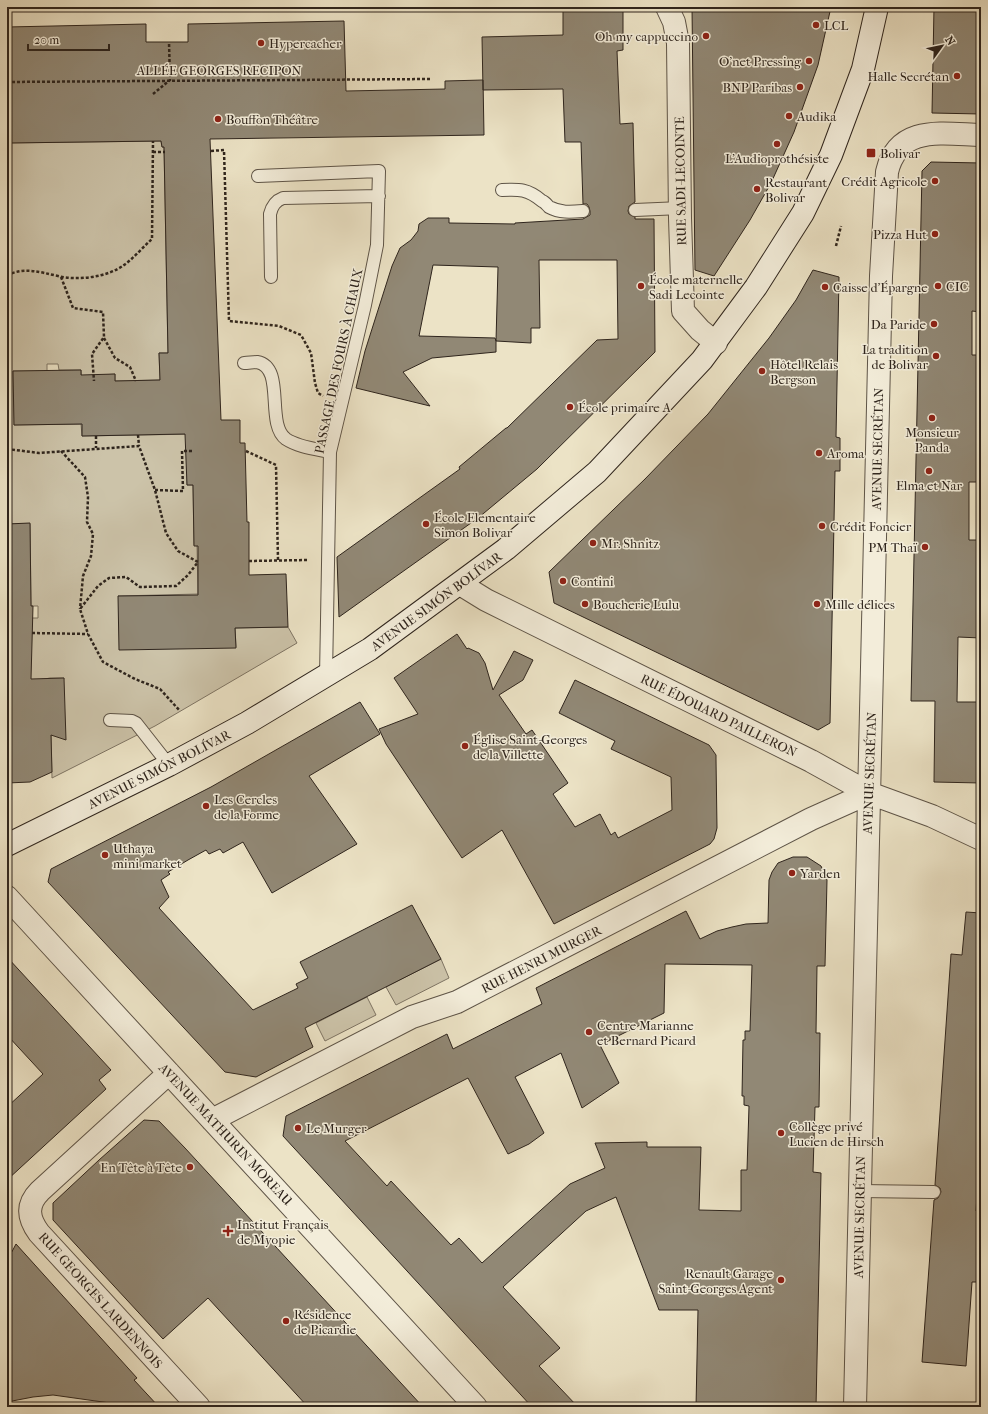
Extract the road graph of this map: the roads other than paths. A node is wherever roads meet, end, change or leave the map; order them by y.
1 (667, 7) edge
2 (877, 7) edge
3 (981, 135) edge
4 (258, 176) dead end
5 (502, 190) dead end
6 (379, 196) junction
7 (680, 208) junction
8 (635, 210) dead end
9 (583, 211) dead end
10 (271, 277) dead end
11 (716, 343) junction
12 (244, 363) dead end
13 (330, 452) junction
14 (460, 584) junction
15 (326, 676) junction
16 (110, 720) dead end
17 (169, 766) junction
18 (869, 793) junction
19 (981, 840) edge
20 (7, 845) edge
21 (7, 897) edge
22 (169, 1073) junction
23 (212, 1120) junction
24 (860, 1190) junction
25 (934, 1192) dead end
26 (199, 1407) edge
27 (476, 1407) edge
28 (855, 1407) edge

1 - 7 street, RUE SADI-LECOINTE
2 - 11 street, AVENUE SIMÓN BOLÍVAR
3 - 18 street, AVENUE SECRÉTAN
4 - 6 lane, PASSAGE DES FOURS À CHAUX
5 - 9 lane
6 - 10 lane
6 - 13 lane, PASSAGE DES FOURS À CHAUX
7 - 8 lane
7 - 11 street, RUE SADI-LECOINTE
11 - 14 street, AVENUE SIMÓN BOLÍVAR
12 - 13 lane
13 - 15 lane, PASSAGE DES FOURS À CHAUX
14 - 15 street, AVENUE SIMÓN BOLÍVAR
14 - 18 street, RUE ÉDOUARD PAILLERON
15 - 17 street, AVENUE SIMÓN BOLÍVAR
16 - 17 lane
17 - 20 street, AVENUE SIMÓN BOLÍVAR
18 - 19 street, RUE ÉDOUARD PAILLERON
18 - 23 street, RUE HENRI MURGER
18 - 24 street, AVENUE SECRÉTAN
21 - 22 street, AVENUE MATHURIN MOREAU
22 - 23 street, AVENUE MATHURIN MOREAU
22 - 26 street, RUE GEORGES LARDENNOIS
23 - 27 street, AVENUE MATHURIN MOREAU
24 - 25 lane
24 - 28 street, AVENUE SECRÉTAN

